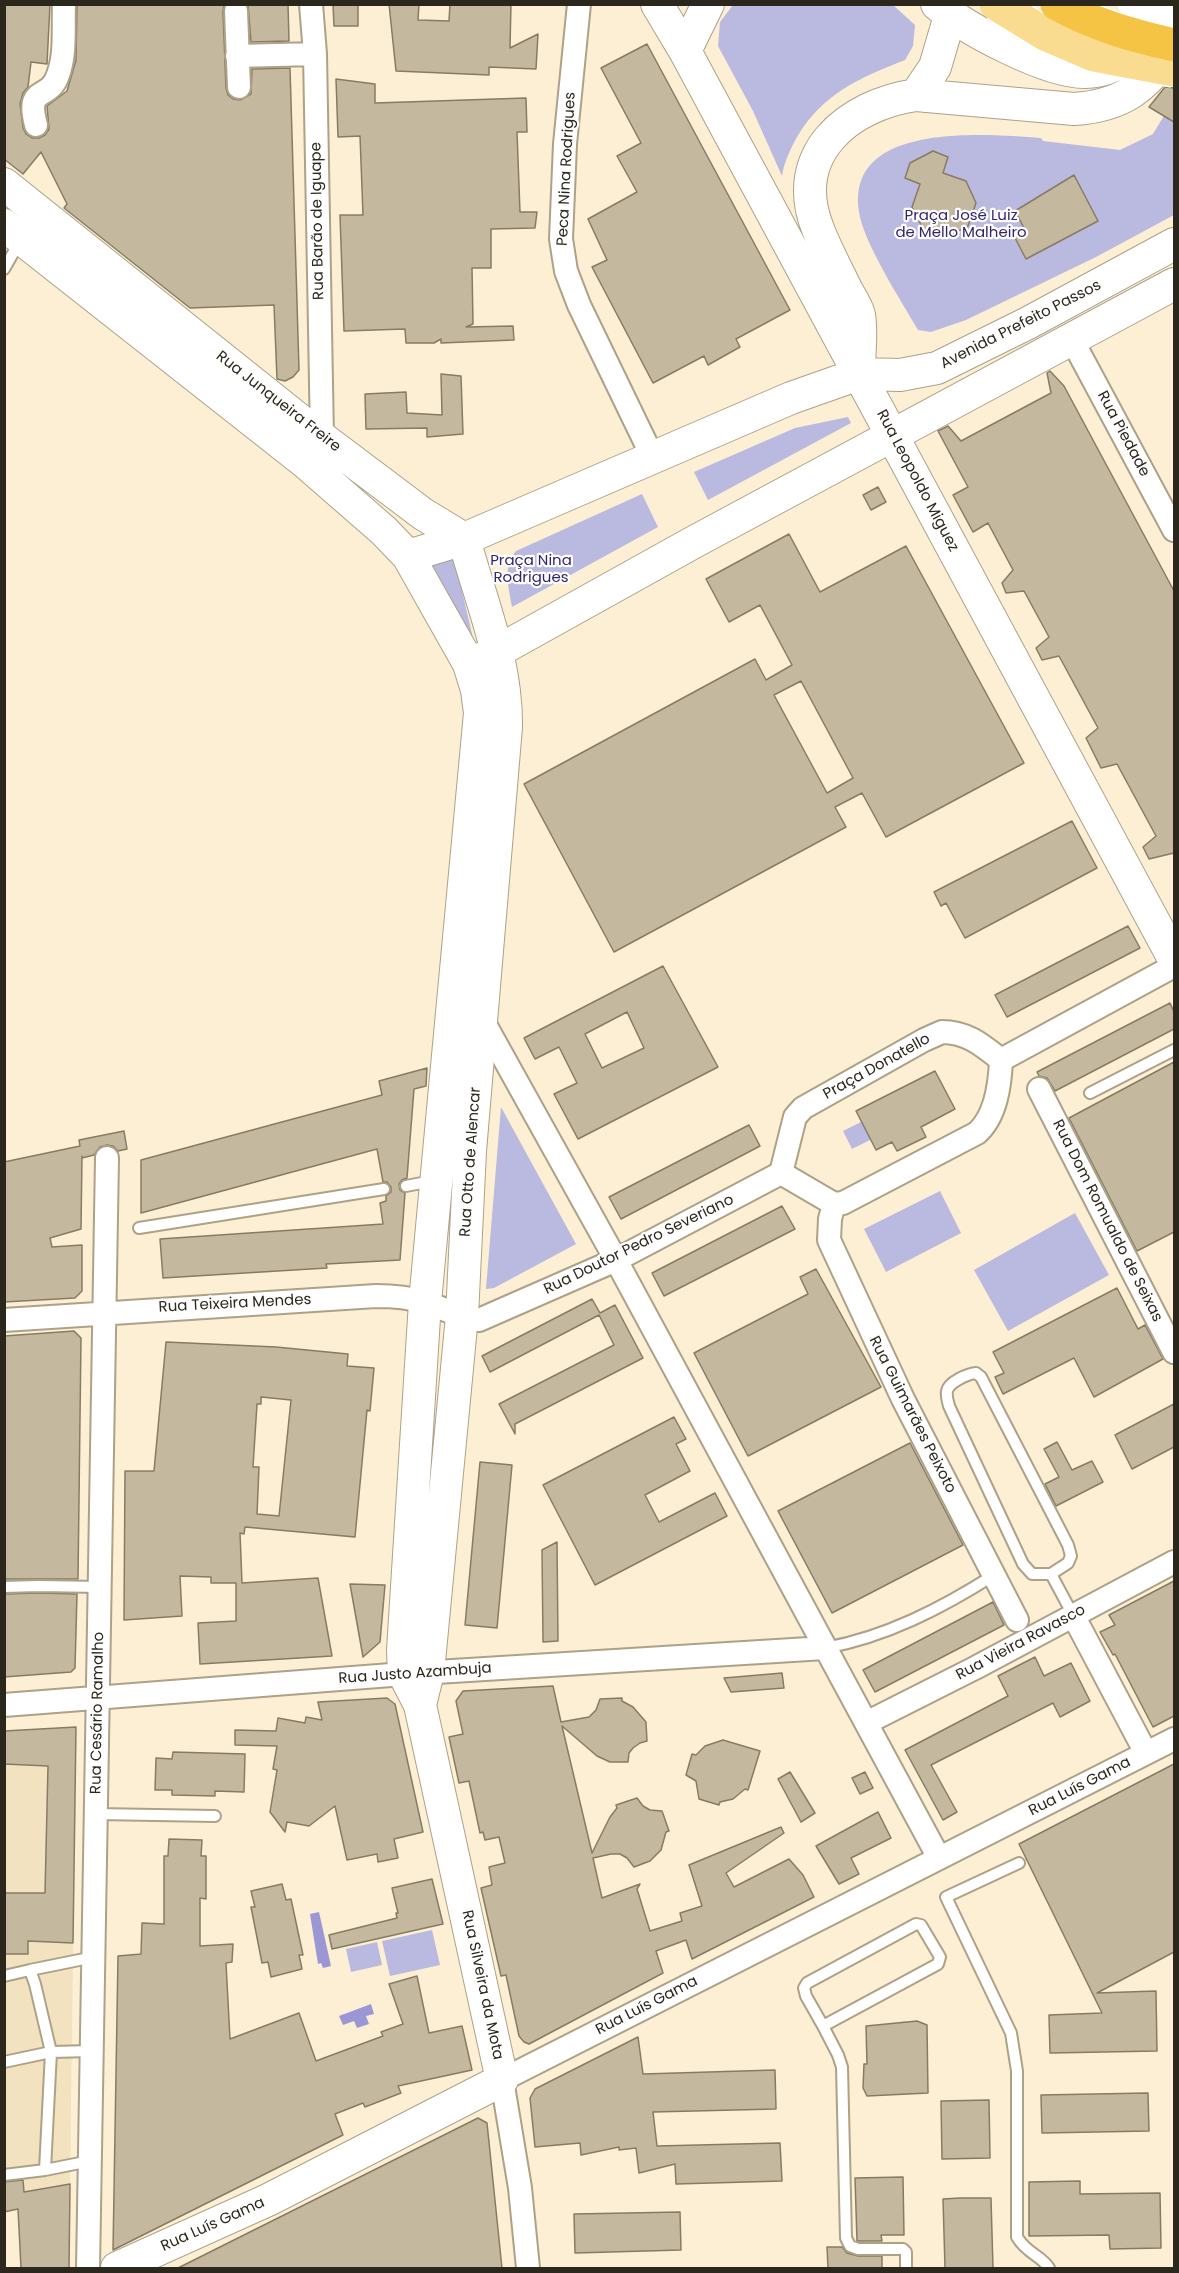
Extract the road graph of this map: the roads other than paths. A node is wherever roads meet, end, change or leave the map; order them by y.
1 (64, 4) edge
2 (312, 4) edge
3 (579, 4) edge
4 (657, 4) edge
5 (708, 4) edge
6 (996, 4) edge
7 (1057, 4) edge
8 (1134, 4) edge
9 (943, 10) edge
10 (236, 11) dead end
11 (1174, 13) edge
12 (1174, 46) edge
13 (685, 51) junction
14 (315, 54) junction
15 (237, 56) junction
16 (1174, 70) edge
17 (238, 87) dead end
18 (916, 94) junction
19 (36, 125) dead end
20 (4, 184) edge
21 (811, 209) junction
22 (779, 224) junction
23 (13, 232) edge
24 (1174, 244) edge
25 (4, 268) edge
26 (1174, 284) edge
27 (1071, 338) junction
28 (859, 374) junction
29 (893, 435) junction
30 (322, 438) junction
31 (653, 458) junction
32 (1174, 530) edge
33 (464, 539) junction
34 (408, 556) junction
35 (498, 651) junction
36 (469, 664) junction
37 (1174, 959) edge
38 (1174, 966) edge
39 (482, 1018) junction
40 (1174, 1050) edge
41 (1001, 1060) junction
42 (1039, 1089) dead end
43 (1090, 1093) dead end
44 (107, 1158) dead end
45 (781, 1173) junction
46 (443, 1184) junction
47 (384, 1189) dead end
48 (834, 1204) junction
49 (139, 1228) dead end
50 (616, 1260) junction
51 (424, 1302) junction
52 (105, 1312) junction
53 (462, 1316) junction
54 (4, 1320) edge
55 (1174, 1352) edge
56 (1174, 1562) edge
57 (1051, 1574) junction
58 (994, 1575) junction
59 (4, 1587) edge
60 (100, 1587) junction
61 (1074, 1616) junction
62 (1017, 1620) dead end
63 (825, 1648) junction
64 (416, 1673) junction
65 (98, 1699) junction
66 (4, 1705) edge
67 (866, 1723) junction
68 (1174, 1739) edge
69 (1146, 1753) junction
70 (96, 1814) junction
71 (215, 1816) dead end
72 (939, 1858) junction
73 (1019, 1863) dead end
74 (94, 1957) junction
75 (30, 1970) junction
76 (4, 1976) edge
77 (823, 2026) junction
78 (92, 2051) junction
79 (51, 2052) junction
80 (4, 2062) edge
81 (502, 2080) junction
82 (90, 2161) junction
83 (45, 2170) junction
84 (4, 2175) edge
85 (88, 2268) edge
86 (117, 2268) edge
87 (528, 2268) edge
88 (906, 2268) edge
89 (1050, 2268) edge

1 - 19 street
2 - 14 street, Rua Barão de Iguape
3 - 31 street, Peca Nina Rodrigues
4 - 13 main road, Rua Leopoldo Miguez
5 - 13 main road
6 - 16 main road, bridge
7 - 12 highway, bridge
8 - 11 main road, bridge
9 - 11 main road
9 - 18 main road
10 - 15 street
12 - 18 main road
13 - 22 main road, Rua Leopoldo Miguez
14 - 15 street
14 - 30 street, Rua Barão de Iguape
15 - 17 street
18 - 21 main road
20 - 30 main road, Rua Junqueira Freire
21 - 22 main road
21 - 28 main road
22 - 28 main road, Rua Leopoldo Miguez
23 - 25 lane
23 - 34 main road, Rua Junqueira Freire
24 - 28 main road, Avenida Prefeito Passos
26 - 27 main road
27 - 29 main road
27 - 32 street, Rua Piedade
28 - 29 main road, Rua Leopoldo Miguez
28 - 31 main road
29 - 35 main road
29 - 37 main road, Rua Leopoldo Miguez
30 - 33 main road, Rua Junqueira Freire
31 - 33 main road
33 - 34 main road
33 - 35 main road
34 - 36 main road, Rua Junqueira Freire
35 - 36 main road
35 - 39 main road, Rua Otto de Alencar
36 - 46 main road, Rua Otto de Alencar
38 - 41 street
39 - 46 main road, Rua Otto de Alencar
39 - 50 street
40 - 43 lane
41 - 45 street, Praça Donatello
41 - 48 street
42 - 55 street, Rua Dom Romualdo de Seixas
44 - 52 street, Rua Cesário Ramalho
45 - 48 street
45 - 50 street, Rua Doutor Pedro Severiano
46 - 51 main road, Rua Otto de Alencar
46 - 53 main road, Rua Otto de Alencar
47 - 49 lane
48 - 58 street, Rua Guimarães Peixoto
50 - 53 street, Rua Doutor Pedro Severiano
50 - 63 street
51 - 52 street, Rua Teixeira Mendes
51 - 53 street, Rua Teixeira Mendes
51 - 64 main road, Rua Otto de Alencar
52 - 54 street, Rua Teixeira Mendes
52 - 60 street, Rua Cesário Ramalho
53 - 64 main road, Rua Otto de Alencar
56 - 61 street, Rua Vieira Ravasco
57 - 57 lane
57 - 61 lane
58 - 62 street, Rua Guimarães Peixoto
58 - 63 lane
59 - 60 lane
60 - 65 street, Rua Cesário Ramalho
61 - 67 street, Rua Vieira Ravasco
61 - 69 street
63 - 64 street, Rua Justo Azambuja
63 - 67 street
64 - 65 street, Rua Justo Azambuja
64 - 81 main road, Rua Silveira da Mota
65 - 66 street, Rua Justo Azambuja
65 - 70 street, Rua Cesário Ramalho
67 - 72 street
68 - 69 street, Rua Luís Gama
69 - 72 street, Rua Luís Gama
70 - 71 lane
70 - 74 street, Rua Cesário Ramalho
72 - 81 street, Rua Luís Gama
73 - 89 lane
74 - 75 lane
74 - 78 street, Rua Cesário Ramalho
75 - 76 lane
75 - 79 lane
77 - 77 lane
77 - 88 lane
78 - 79 lane
78 - 82 street, Rua Cesário Ramalho
79 - 80 lane
79 - 83 lane
81 - 86 main road, Rua Luís Gama
81 - 87 street, Rua Silveira da Mota
82 - 83 lane
82 - 85 street, Rua Cesário Ramalho
83 - 84 lane

